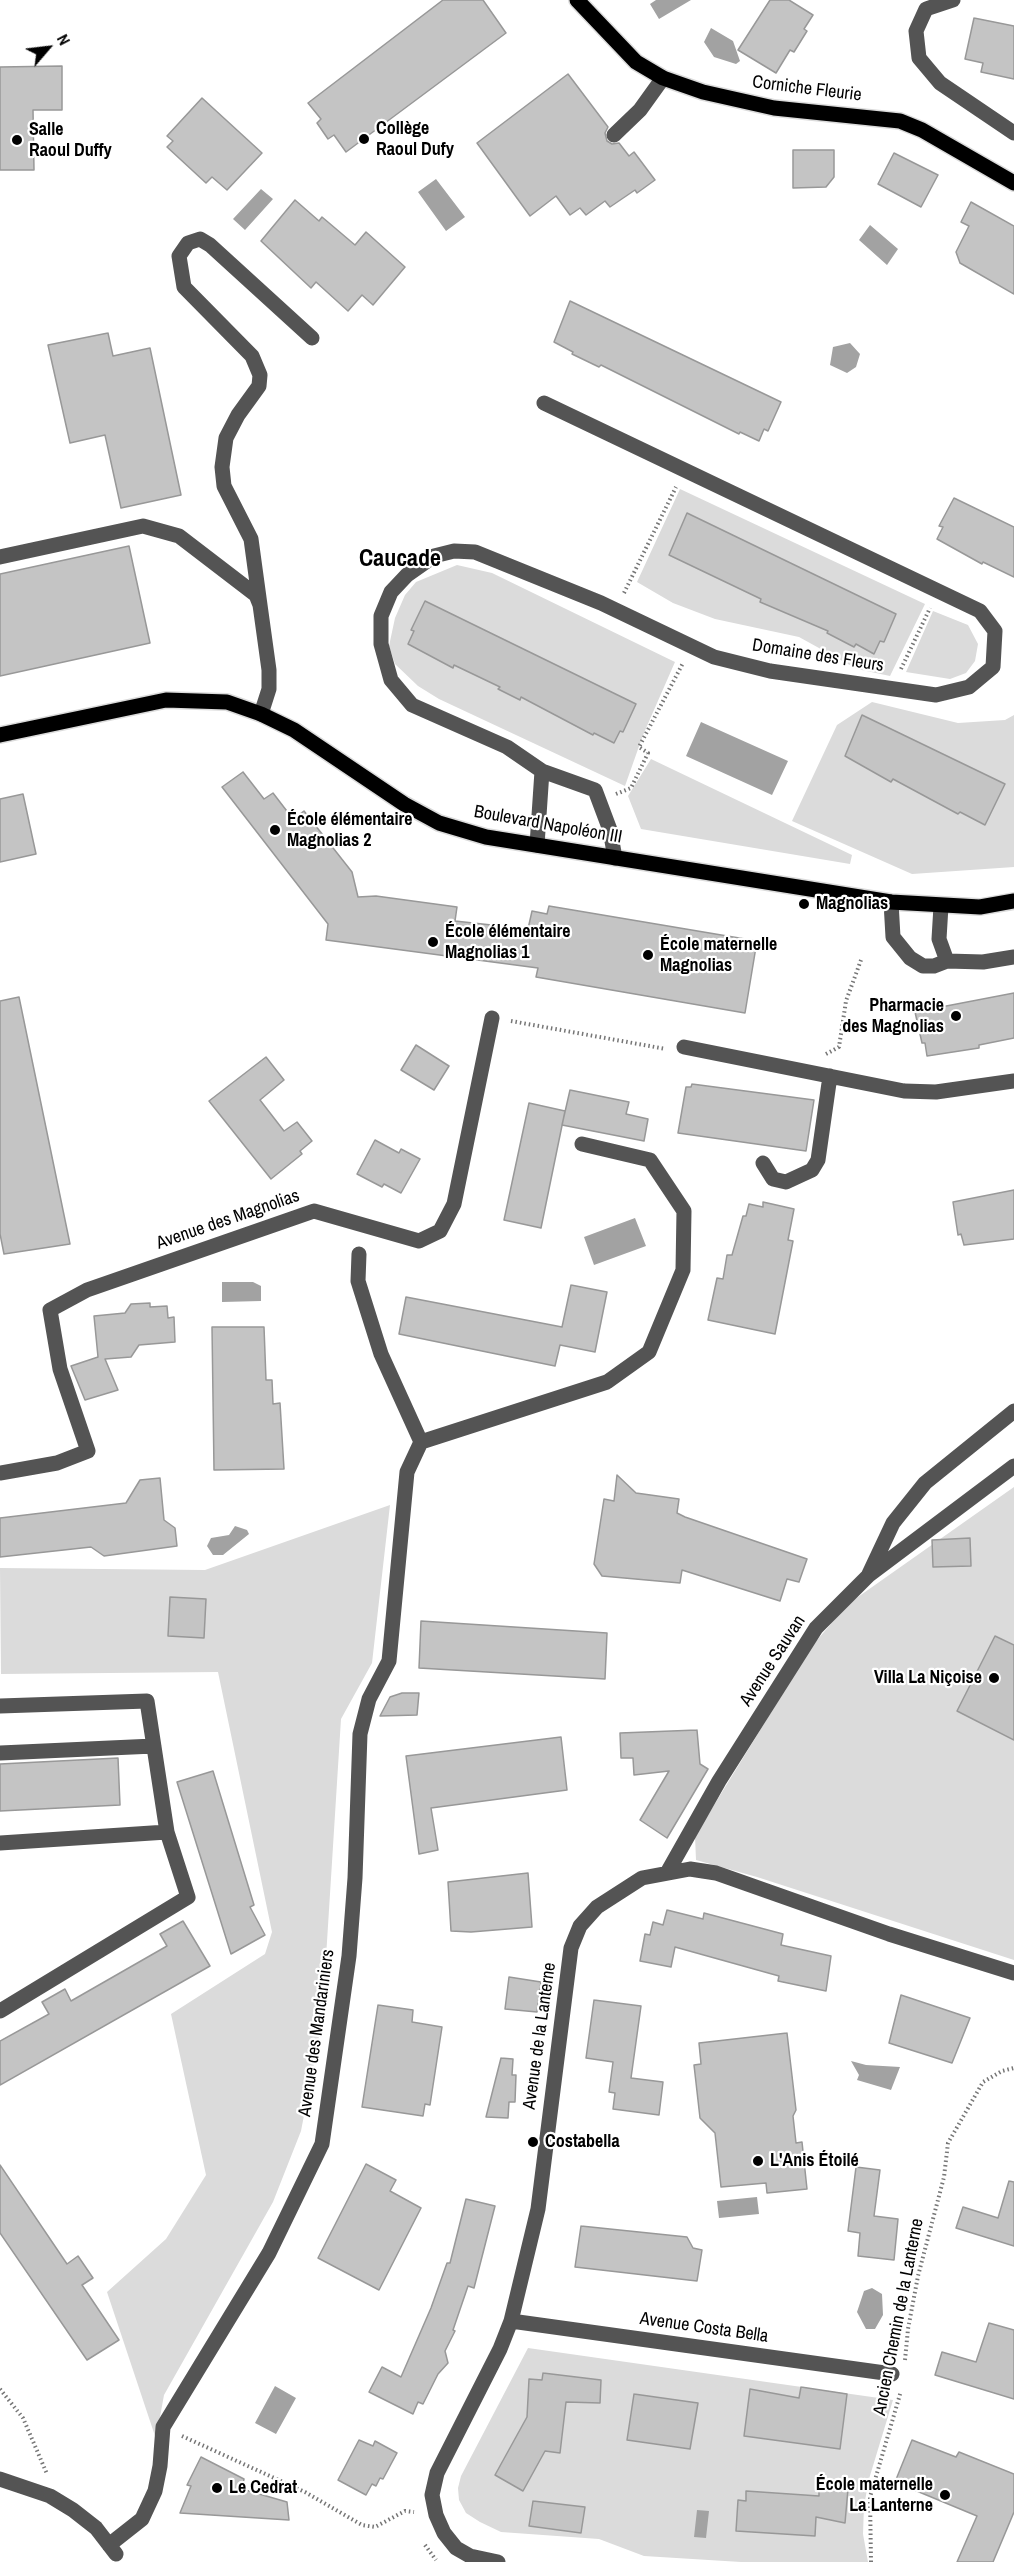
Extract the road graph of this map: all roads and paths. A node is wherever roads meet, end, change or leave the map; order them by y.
1 (577, 0) edge
2 (953, 0) edge
3 (663, 78) junction
4 (1014, 133) edge
5 (614, 135) dead end
6 (1014, 183) edge
7 (312, 338) dead end
8 (544, 403) dead end
9 (684, 470) junction
10 (0, 556) edge
11 (938, 591) junction
12 (260, 605) junction
13 (616, 610) junction
14 (691, 646) junction
15 (892, 688) junction
16 (261, 714) junction
17 (0, 735) edge
18 (543, 771) junction
19 (600, 800) junction
20 (537, 845) junction
21 (615, 858) junction
22 (1014, 901) edge
23 (891, 902) junction
24 (941, 906) junction
25 (1014, 957) edge
26 (861, 960) dead end
27 (947, 961) junction
28 (492, 1018) joint
29 (684, 1047) joint
30 (814, 1071) junction
31 (830, 1076) junction
32 (1014, 1081) edge
33 (582, 1144) dead end
34 (763, 1163) dead end
35 (359, 1254) dead end
36 (1014, 1411) edge
37 (421, 1443) junction
38 (1014, 1466) edge
39 (0, 1473) edge
40 (869, 1575) junction
41 (0, 1706) edge
42 (154, 1746) junction
43 (0, 1753) edge
44 (167, 1832) junction
45 (0, 1843) edge
46 (666, 1873) junction
47 (1014, 1973) edge
48 (0, 2011) edge
49 (1014, 2068) edge
50 (511, 2321) junction
51 (900, 2375) junction
52 (0, 2389) edge
53 (163, 2427) junction
54 (0, 2479) edge
55 (50, 2496) junction
56 (417, 2523) dead end
57 (424, 2543) dead end
58 (438, 2562) edge
59 (498, 2562) edge
60 (871, 2562) edge

1 - 3 main road, Corniche Fleurie
2 - 4 street
3 - 5 street
3 - 6 main road, Corniche Fleurie
7 - 12 street
8 - 9 street, Domaine des Fleurs
9 - 11 street, Domaine des Fleurs
9 - 13 path
10 - 12 street
11 - 15 path
11 - 15 street, Domaine des Fleurs
12 - 16 street
13 - 14 street, Domaine des Fleurs
13 - 18 street, Domaine des Fleurs
14 - 15 street, Domaine des Fleurs
14 - 19 path
16 - 17 main road, Boulevard Napoléon III
16 - 20 main road, Boulevard Napoléon III
18 - 19 street, Domaine des Fleurs
18 - 20 street
19 - 21 street
20 - 21 main road, Boulevard Napoléon III
21 - 23 main road, Boulevard Napoléon III
22 - 24 main road, Boulevard Napoléon III
23 - 24 main road, Boulevard Napoléon III
23 - 27 street
24 - 27 street
25 - 27 street
26 - 30 path
28 - 29 path
28 - 39 street, Avenue des Magnolias
29 - 30 street
30 - 31 street
31 - 32 street
31 - 34 street
33 - 37 street
35 - 37 street
36 - 40 street
37 - 53 street, Avenue des Mandariniers
38 - 40 street, Avenue Sauvan
40 - 46 street, Avenue Sauvan
41 - 42 street
42 - 43 street
42 - 44 street
44 - 45 street
44 - 48 street
46 - 47 street, Avenue de la Lanterne
46 - 50 street, Avenue de la Lanterne
49 - 51 path, Ancien Chemin de la Lanterne
50 - 51 street, Avenue Costa Bella
50 - 59 street, Avenue de la Lanterne
51 - 60 path, Ancien Chemin de la Lanterne
52 - 55 path
53 - 55 street, Avenue des Mandariniers
53 - 56 path
54 - 55 street
57 - 58 path

